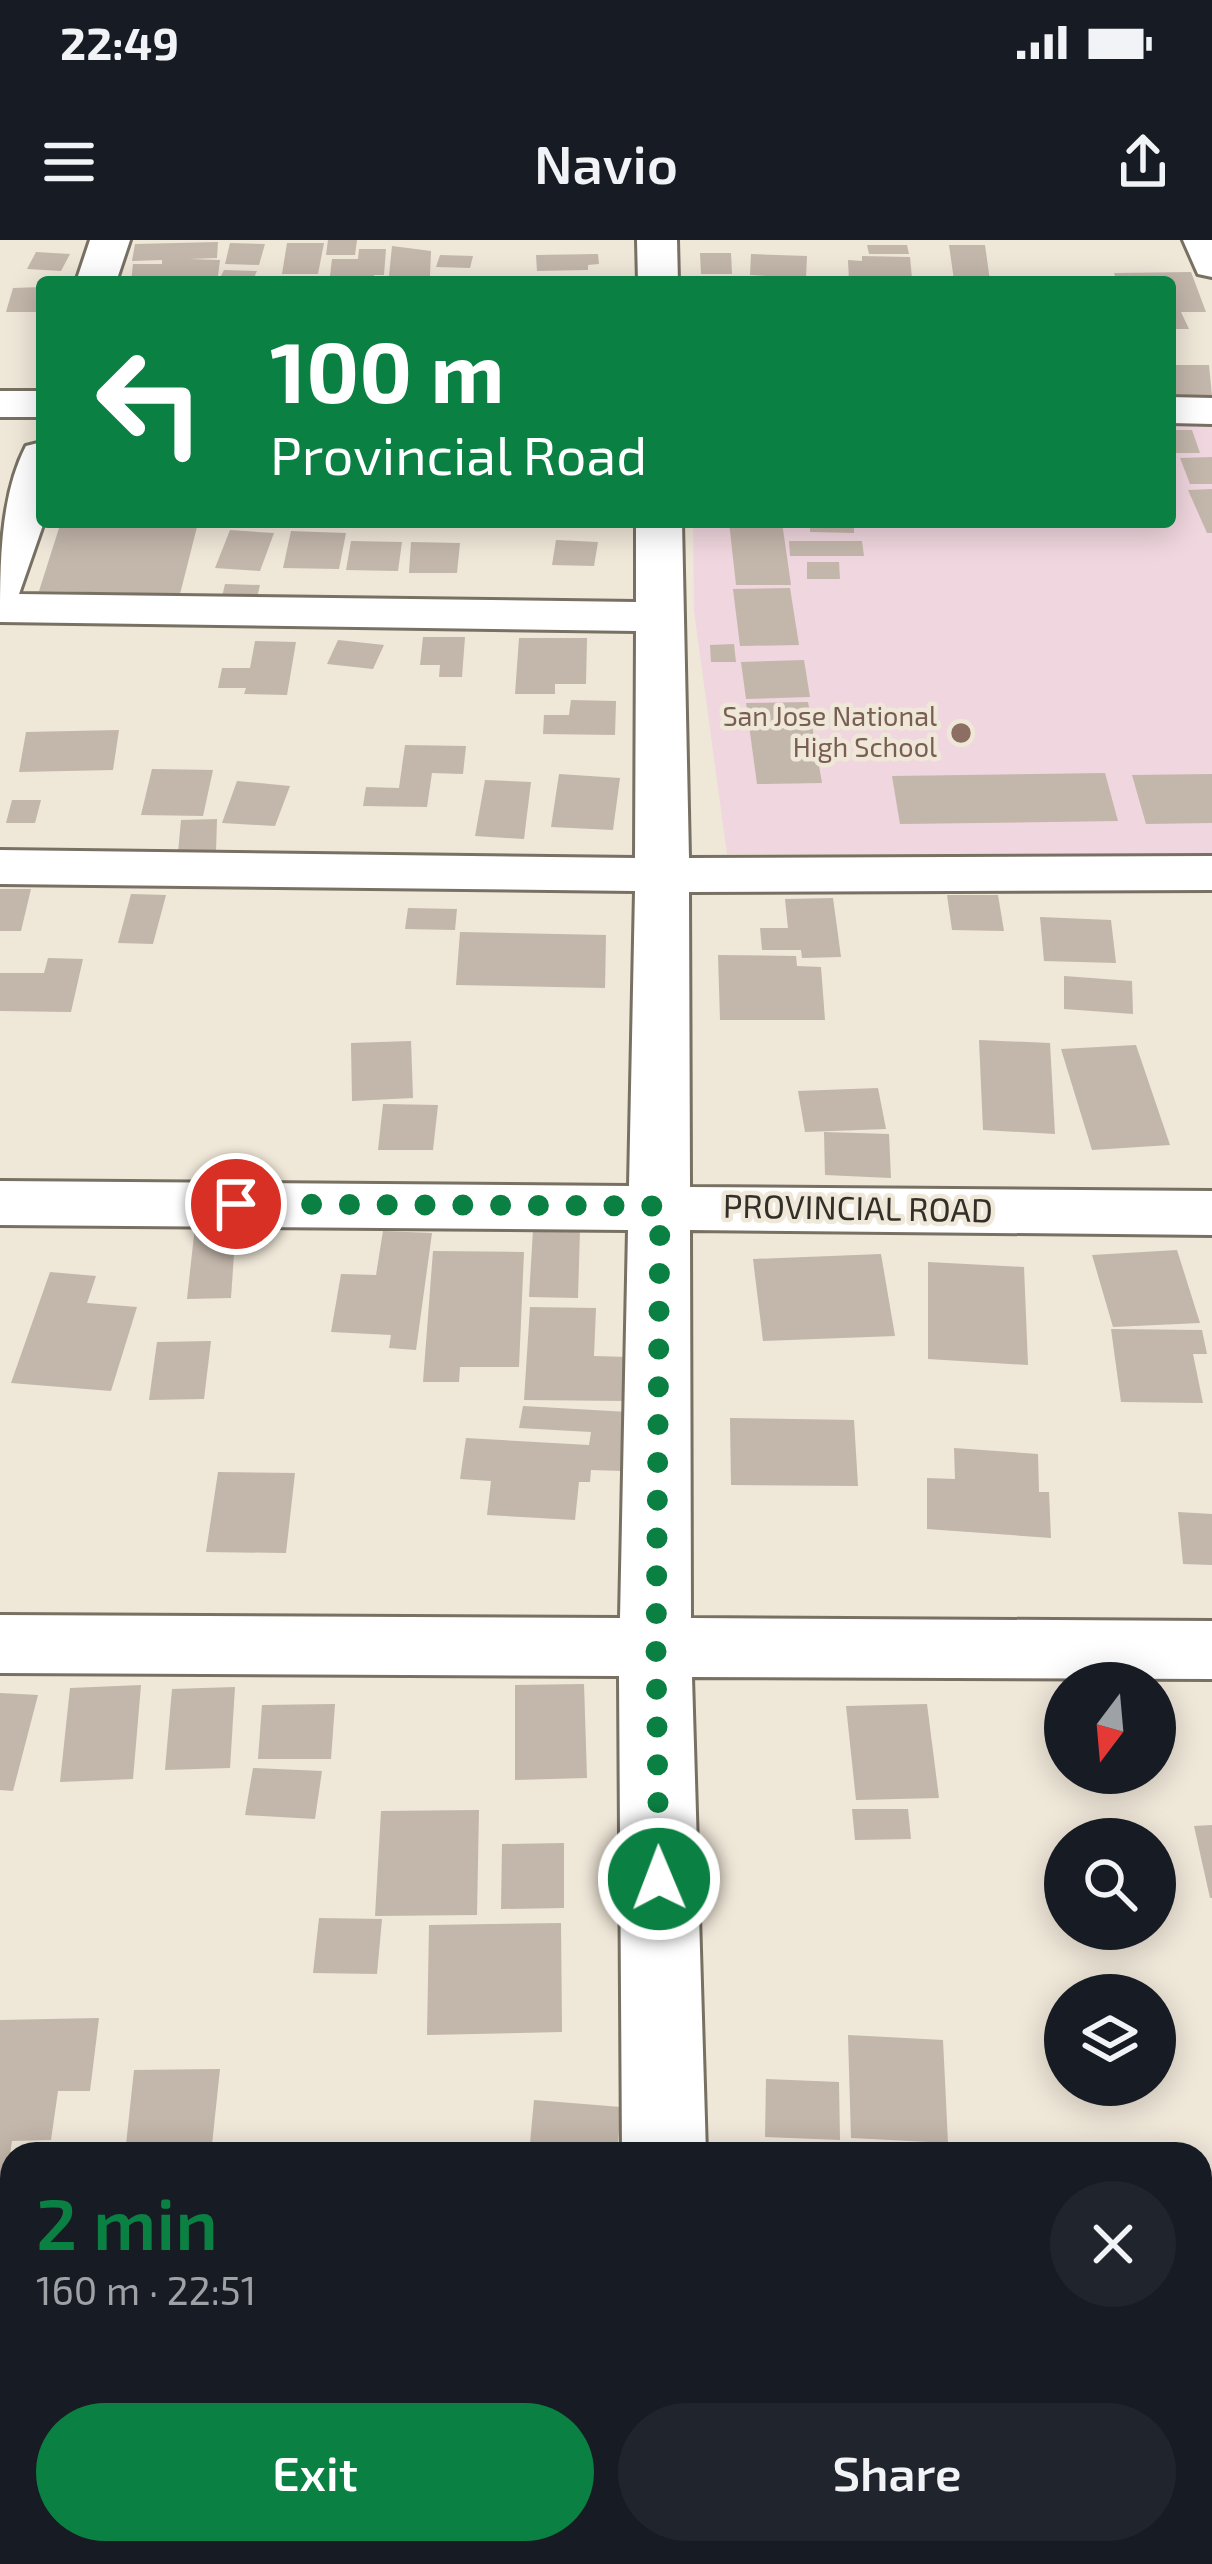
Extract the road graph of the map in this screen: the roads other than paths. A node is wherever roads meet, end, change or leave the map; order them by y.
1 (110, 240) edge
2 (657, 240) edge
3 (1203, 240) edge
4 (1212, 265) edge
5 (98, 276) edge
6 (658, 276) edge
7 (0, 404) edge
8 (36, 404) edge
9 (1176, 410) edge
10 (1212, 411) edge
11 (36, 473) edge
12 (659, 528) edge
13 (0, 587) edge
14 (0, 608) edge
15 (656, 616) junction
16 (0, 867) edge
17 (1212, 873) edge
18 (662, 875) junction
19 (0, 1203) edge
20 (660, 1206) junction
21 (1212, 1213) edge
22 (0, 1644) edge
23 (1212, 1649) edge
24 (656, 1650) junction
25 (664, 2142) edge

1 - 5 street
2 - 6 street
3 - 4 street
7 - 8 street
9 - 10 street
11 - 13 street
12 - 15 street
14 - 15 street
15 - 18 street
16 - 18 street
17 - 18 street
18 - 20 street
19 - 20 street, PROVINCIAL ROAD
20 - 21 street, PROVINCIAL ROAD
20 - 24 street
22 - 24 street
23 - 24 street
24 - 25 street

